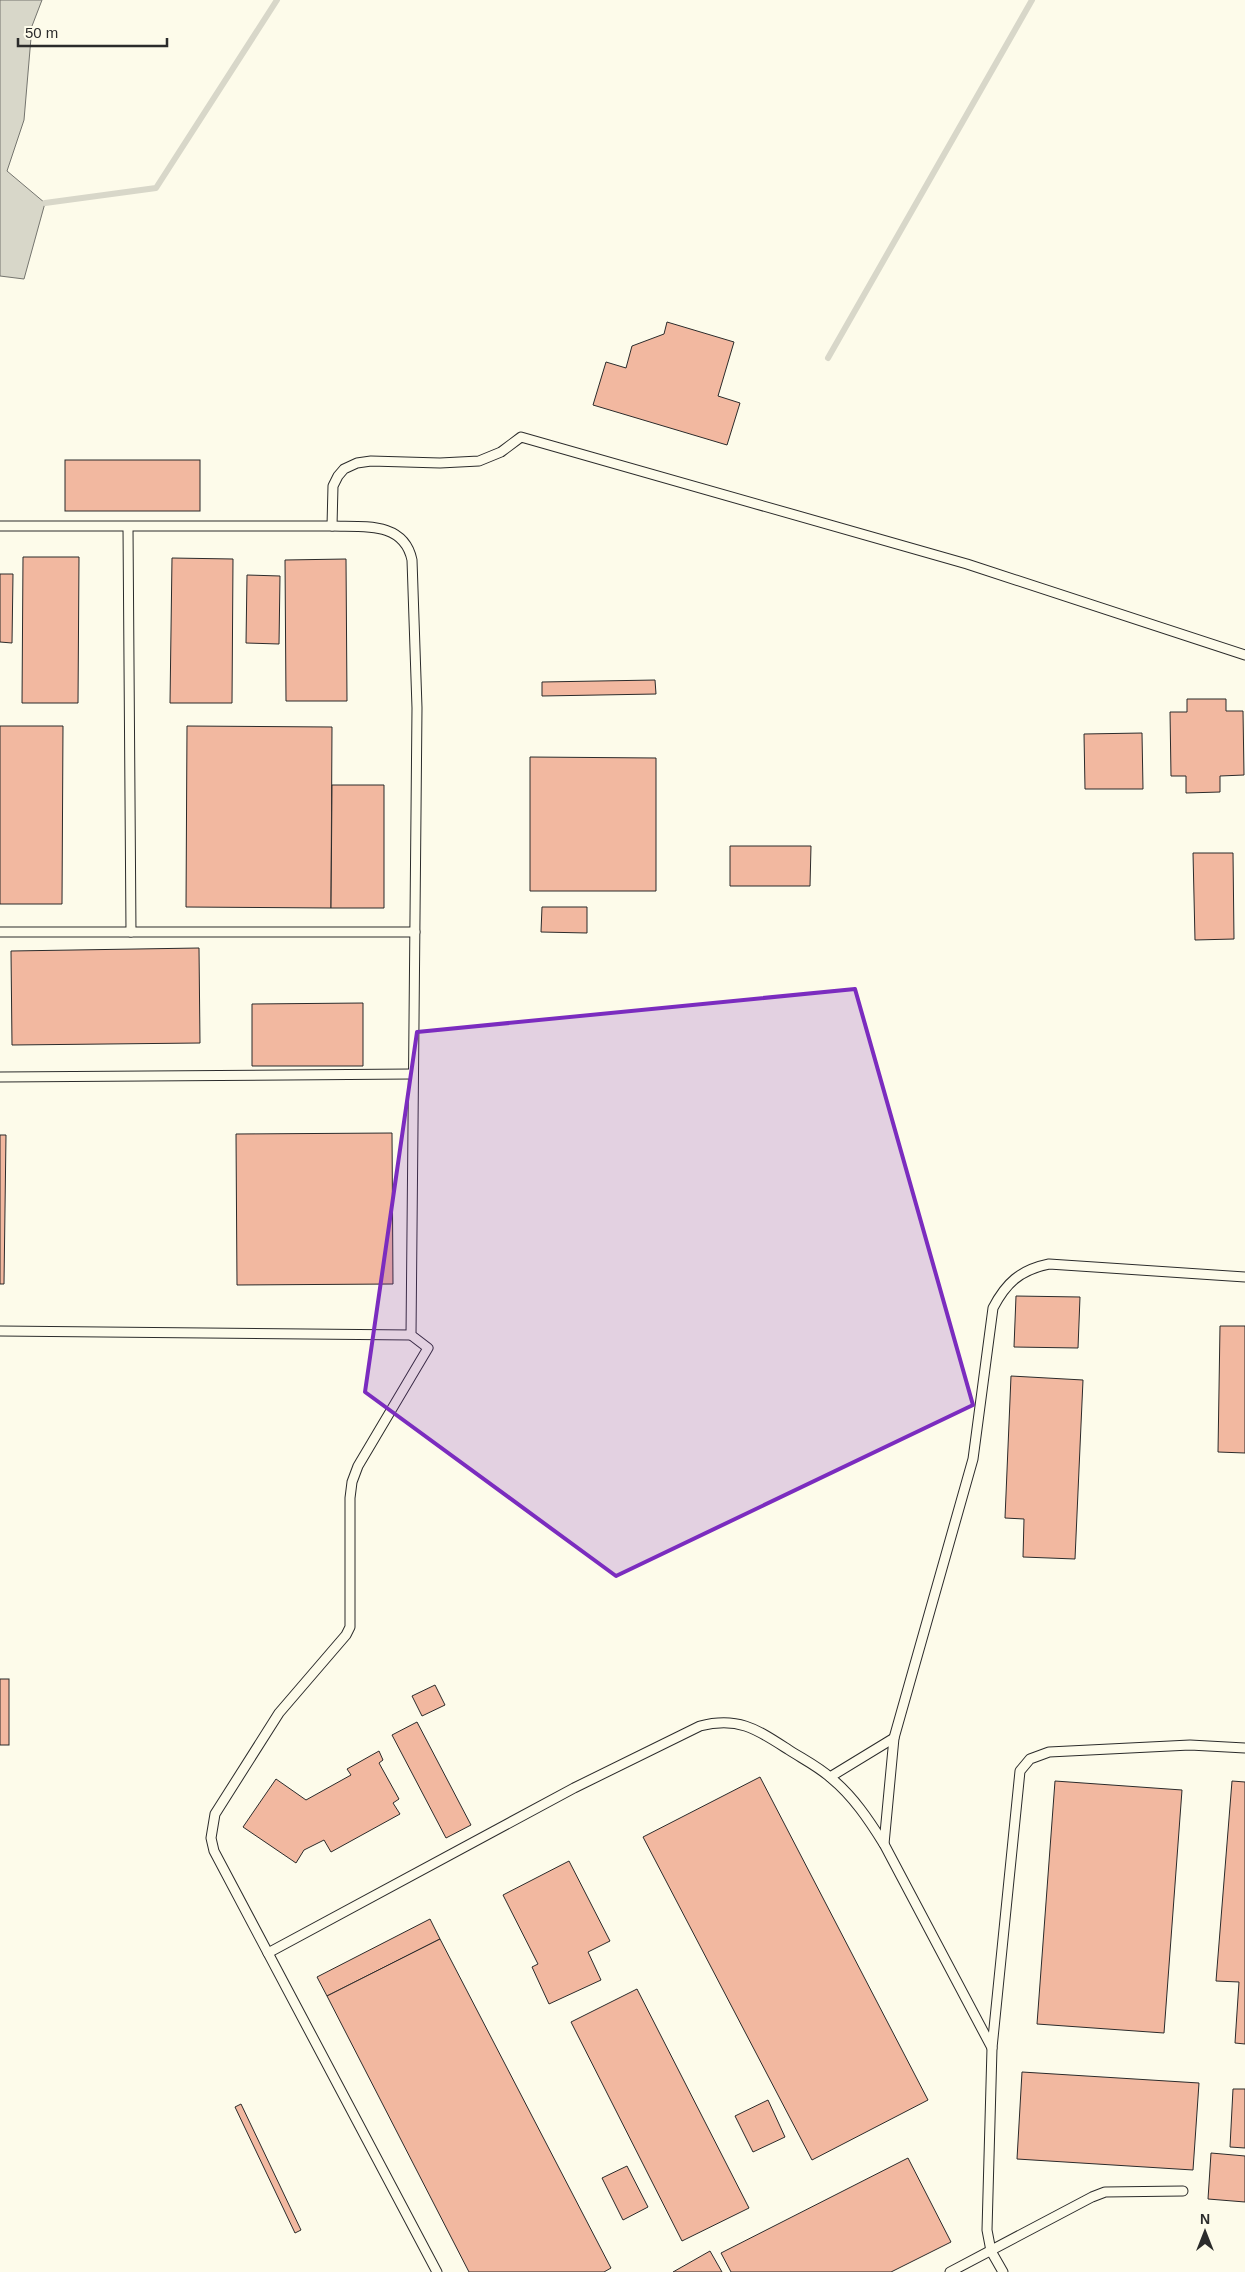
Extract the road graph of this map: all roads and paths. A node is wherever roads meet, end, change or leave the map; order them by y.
1 (0, 526) edge
2 (332, 526) junction
3 (128, 528) junction
4 (1245, 656) edge
5 (0, 932) edge
6 (131, 932) junction
7 (414, 932) junction
8 (412, 1074) junction
9 (0, 1077) edge
10 (1245, 1277) edge
11 (0, 1331) edge
12 (410, 1334) junction
13 (894, 1738) junction
14 (1245, 1748) edge
15 (830, 1777) junction
16 (884, 1844) junction
17 (268, 1953) junction
18 (992, 2048) junction
19 (1183, 2191) dead end
20 (990, 2250) junction
21 (437, 2272) edge
22 (950, 2272) edge
23 (1003, 2272) edge

1 - 3 lane
2 - 3 lane
2 - 4 lane
2 - 7 lane
3 - 6 lane
5 - 6 lane
6 - 7 lane
7 - 8 lane
8 - 9 lane
8 - 12 lane
10 - 13 lane
11 - 12 lane
12 - 17 lane
13 - 15 lane
13 - 16 lane
14 - 18 lane
15 - 16 lane
15 - 17 lane
16 - 18 lane
17 - 21 lane
18 - 20 lane
19 - 20 lane
20 - 22 lane
20 - 23 lane

